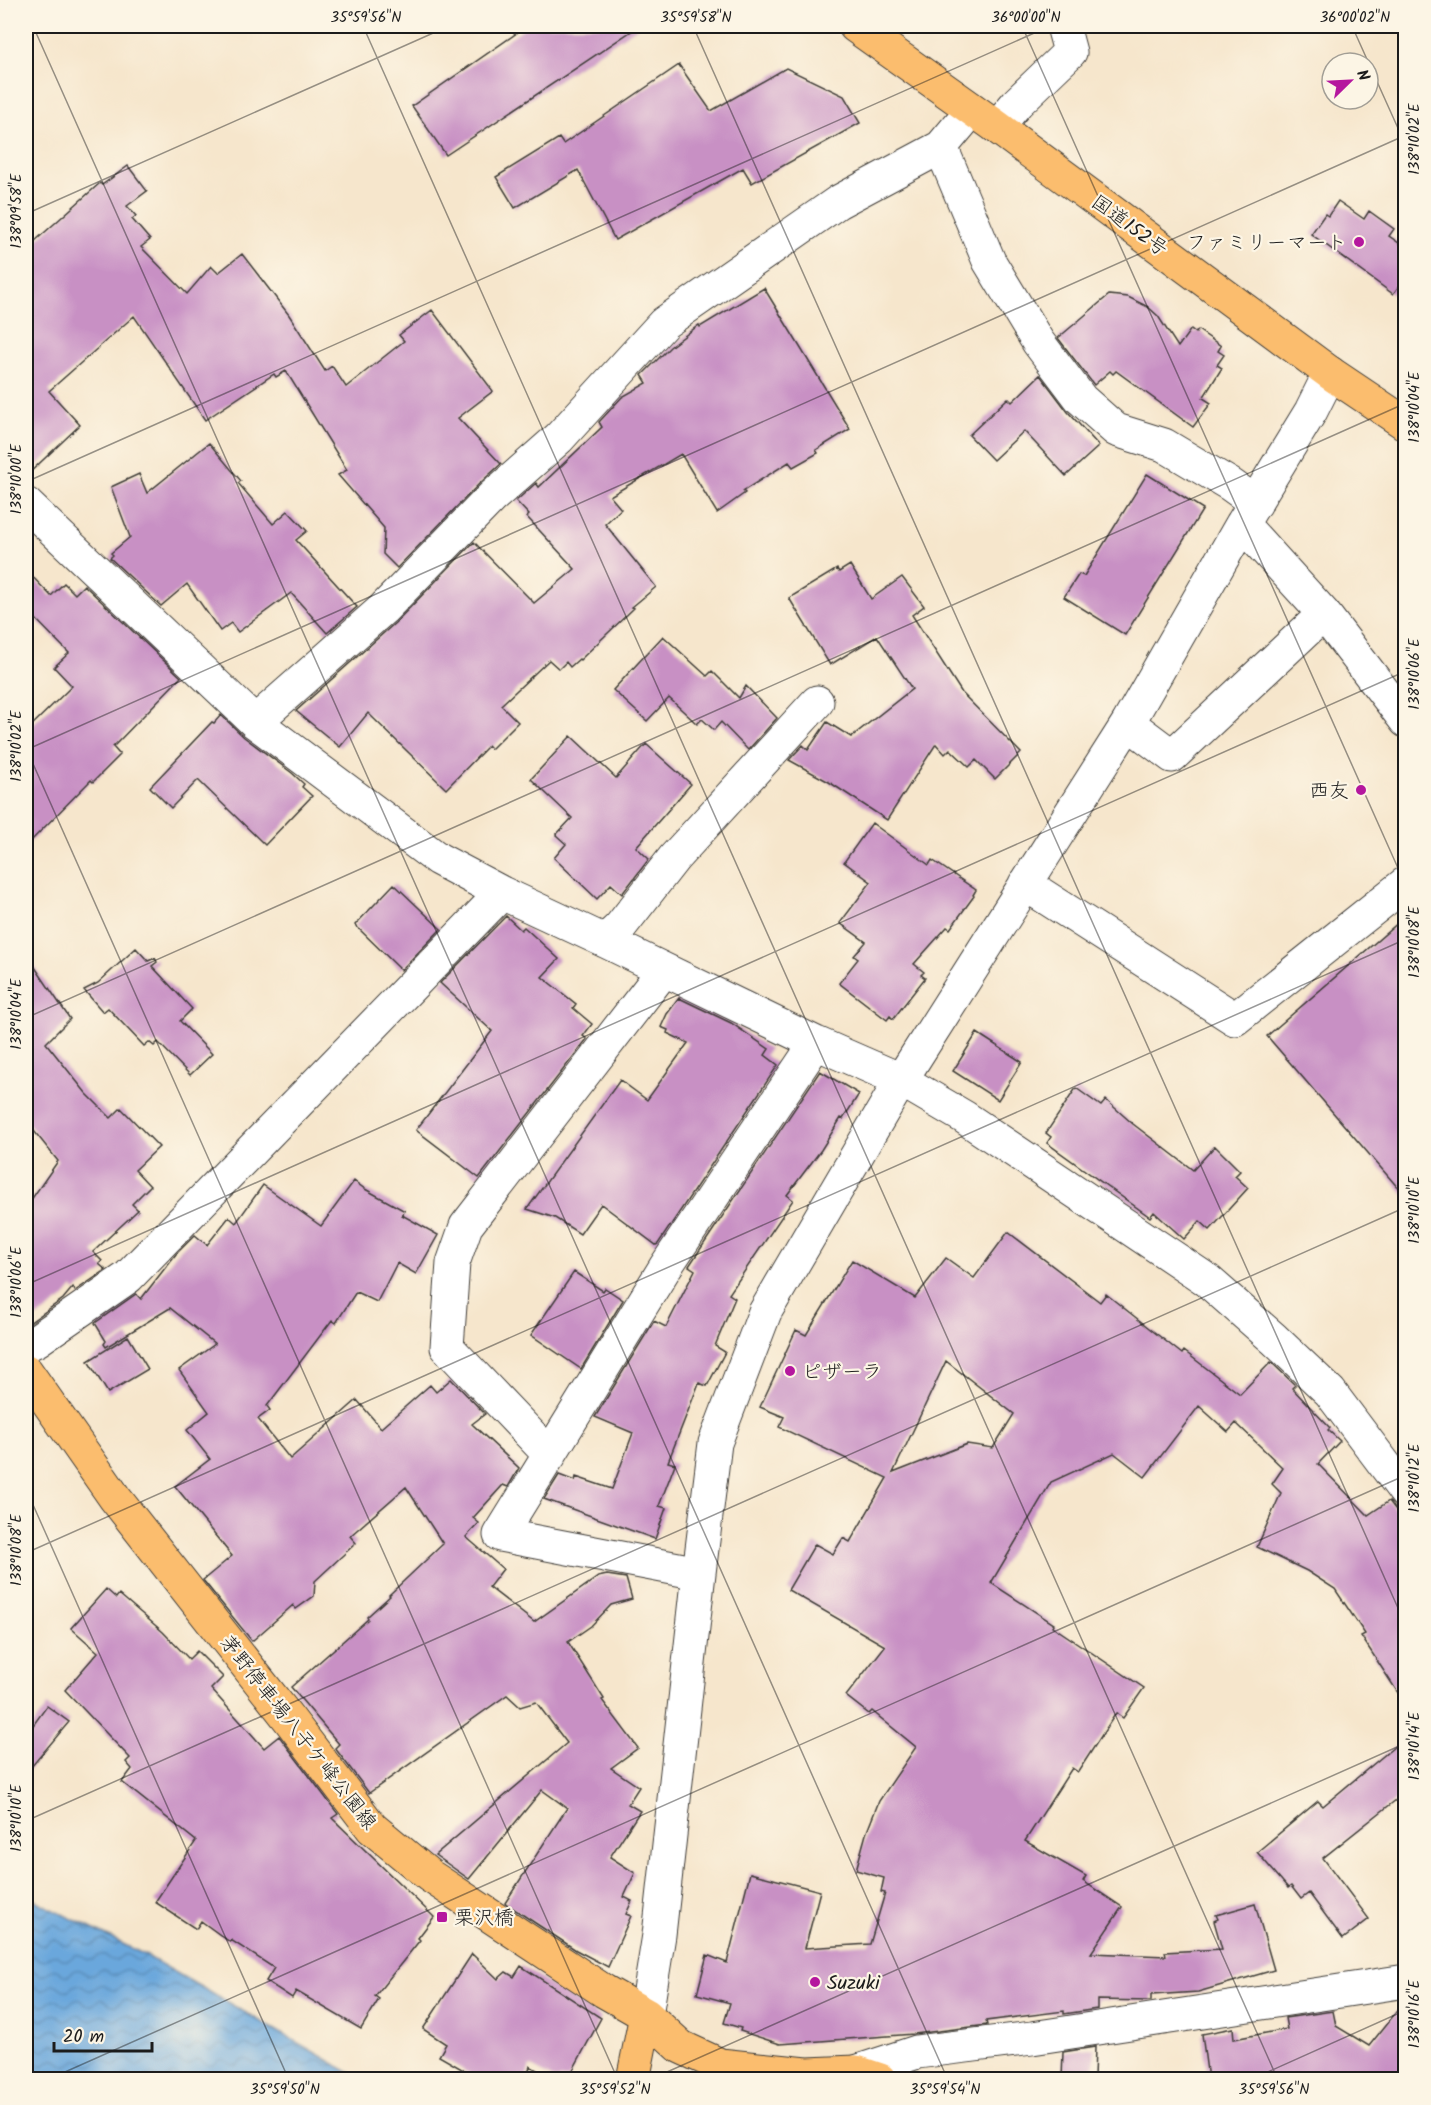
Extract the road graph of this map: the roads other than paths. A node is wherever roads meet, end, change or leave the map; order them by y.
1 (855, 26) edge
2 (1063, 26) edge
3 (984, 119) junction
4 (941, 147) junction
5 (1330, 373) junction
6 (1406, 424) edge
7 (26, 504) edge
8 (1249, 513) junction
9 (1324, 614) junction
10 (817, 702) dead end
11 (1406, 720) edge
12 (255, 722) junction
13 (1128, 723) junction
14 (1406, 883) edge
15 (1025, 884) junction
16 (502, 893) junction
17 (605, 940) junction
18 (664, 970) junction
19 (816, 1043) junction
20 (901, 1080) junction
21 (26, 1345) edge
22 (26, 1371) edge
23 (550, 1455) junction
24 (1404, 1488) edge
25 (699, 1573) junction
26 (1406, 1981) edge
27 (646, 2016) junction
28 (868, 2076) edge
29 (633, 2079) edge

1 - 3 main road, 国道152号
2 - 3 street
3 - 4 street
3 - 5 main road, 国道152号
4 - 8 street
4 - 12 street
5 - 6 main road, 国道152号
5 - 8 street
7 - 12 street
8 - 9 street
8 - 13 street
9 - 11 street
9 - 13 street
10 - 17 street
12 - 16 street
13 - 15 street
14 - 15 street
15 - 20 street
16 - 17 street
16 - 21 street
17 - 18 street
18 - 19 street
18 - 23 street
19 - 20 street
19 - 23 street
20 - 24 street
20 - 25 street
22 - 27 main road, 茅野停車場八子ケ峰公園線
23 - 25 street
25 - 27 street
26 - 28 street
27 - 28 main road, 茅野停車場八子ケ峰公園線
27 - 29 main road

